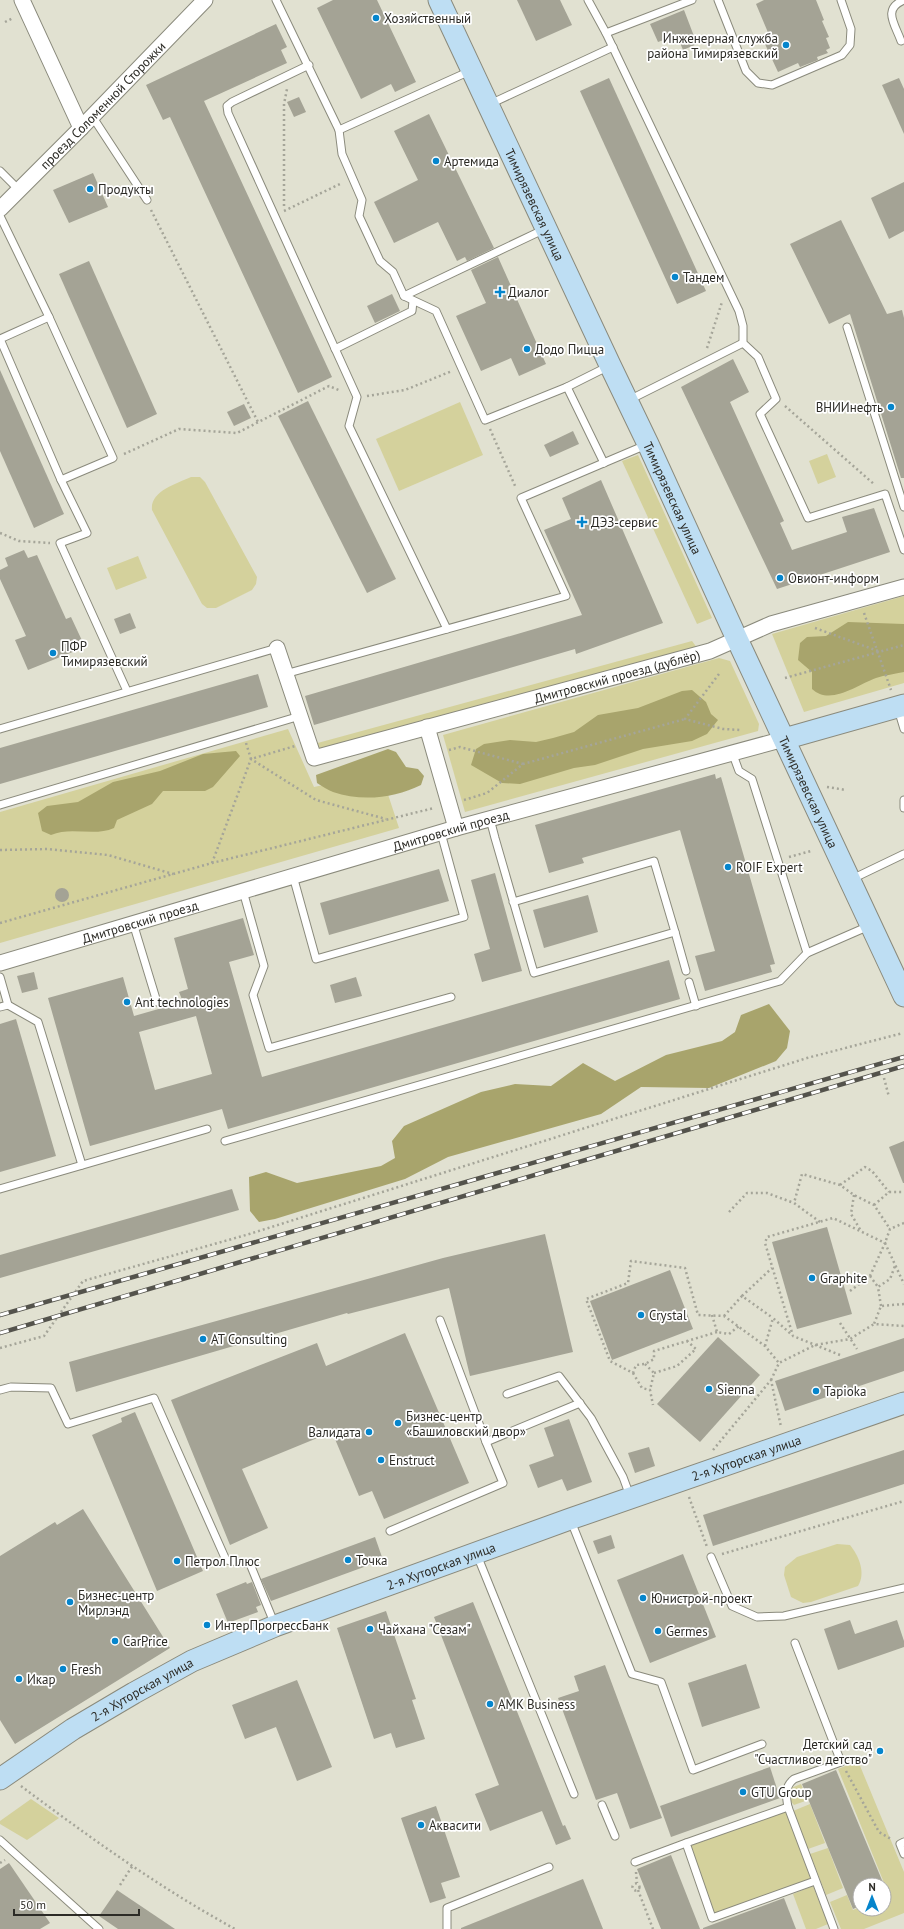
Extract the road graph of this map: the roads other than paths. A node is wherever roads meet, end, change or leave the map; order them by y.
1 (22, 0) edge
2 (205, 0) edge
3 (276, 0) edge
4 (439, 0) edge
5 (588, 0) edge
6 (692, 0) edge
7 (718, 0) edge
8 (841, 0) edge
9 (904, 0) edge
10 (606, 33) junction
11 (901, 41) dead end
12 (613, 47) junction
13 (309, 65) junction
14 (472, 70) junction
15 (488, 105) junction
16 (92, 116) junction
17 (81, 128) junction
18 (339, 130) junction
19 (0, 171) edge
20 (19, 190) junction
21 (146, 200) road end
22 (0, 209) edge
23 (0, 216) edge
24 (546, 228) junction
25 (404, 296) junction
26 (413, 301) junction
27 (49, 317) junction
28 (847, 328) dead end
29 (743, 343) junction
30 (335, 349) junction
31 (610, 366) junction
32 (567, 386) junction
33 (627, 401) junction
34 (648, 444) junction
35 (604, 463) junction
36 (61, 480) junction
37 (904, 507) edge
38 (904, 550) edge
39 (904, 587) edge
40 (447, 629) junction
41 (737, 639) junction
42 (277, 648) joint
43 (285, 674) junction
44 (127, 691) junction
45 (897, 701) edge
46 (300, 716) junction
47 (427, 727) junction
48 (0, 729) edge
49 (904, 729) edge
50 (784, 739) junction
51 (732, 752) junction
52 (904, 800) edge
53 (0, 805) edge
54 (904, 808) edge
55 (490, 819) junction
56 (456, 828) junction
57 (441, 833) junction
58 (904, 854) edge
59 (293, 876) junction
60 (850, 880) junction
61 (243, 891) junction
62 (513, 902) junction
63 (133, 923) junction
64 (871, 925) junction
65 (675, 932) junction
66 (807, 953) junction
67 (0, 963) edge
68 (686, 971) dead end
69 (0, 977) edge
70 (689, 982) dead end
71 (904, 996) edge
72 (451, 997) dead end
73 (157, 1002) dead end
74 (8, 1005) junction
75 (696, 1006) junction
76 (0, 1007) edge
77 (207, 1129) dead end
78 (225, 1141) dead end
79 (82, 1165) junction
80 (0, 1189) edge
81 (440, 1320) dead end
82 (0, 1390) edge
83 (507, 1394) dead end
84 (580, 1403) junction
85 (904, 1403) edge
86 (486, 1442) junction
87 (631, 1498) junction
88 (570, 1519) junction
89 (390, 1531) dead end
90 (476, 1552) junction
91 (711, 1557) road end
92 (904, 1588) edge
93 (275, 1626) junction
94 (795, 1643) dead end
95 (762, 1744) dead end
96 (8, 1781) edge
97 (574, 1794) dead end
98 (602, 1805) dead end
99 (788, 1807) junction
100 (615, 1836) dead end
101 (0, 1840) edge
102 (686, 1843) junction
103 (902, 1843) edge
104 (904, 1854) edge
105 (635, 1862) dead end
106 (549, 1867) dead end
107 (815, 1881) junction
108 (99, 1929) edge
109 (447, 1929) edge
110 (834, 1929) edge

1 - 17 street
2 - 16 street, проезд Соломенной Сторожки
3 - 13 lane
4 - 14 main road, Тимирязевская улица
5 - 10 lane
6 - 10 lane
7 - 8 lane
9 - 11 lane
10 - 12 lane
12 - 15 lane
12 - 29 lane
13 - 18 lane
13 - 30 lane
14 - 15 main road, Тимирязевская улица
14 - 18 lane
15 - 24 main road, Тимирязевская улица
16 - 17 street, проезд Соломенной Сторожки
16 - 21 lane
17 - 20 street, проезд Соломенной Сторожки
18 - 25 lane
19 - 20 lane
20 - 22 street, проезд Соломенной Сторожки
23 - 27 lane
24 - 25 lane
24 - 31 main road, Тимирязевская улица
25 - 26 lane
26 - 30 lane
26 - 32 lane
27 - 36 lane
27 - 36 lane
28 - 37 lane
29 - 33 lane
29 - 38 lane
30 - 40 lane
31 - 32 lane
31 - 33 main road, Тимирязевская улица
32 - 35 lane
33 - 34 main road, Тимирязевская улица
34 - 35 lane
34 - 41 main road, Тимирязевская улица
35 - 40 lane
36 - 44 lane
39 - 41 street, Дмитровский проезд (дублёр)
40 - 43 lane
41 - 47 street, Дмитровский проезд (дублёр)
41 - 50 main road, Тимирязевская улица
42 - 43 street
42 - 44 lane
43 - 46 street
44 - 48 lane
45 - 49 lane
45 - 50 main road, Дмитровский проезд
46 - 47 street, Дмитровский проезд (дублёр)
46 - 53 lane
47 - 56 street
50 - 51 street, Дмитровский проезд
50 - 60 main road, Тимирязевская улица
51 - 55 street, Дмитровский проезд
51 - 66 lane
52 - 54 lane
55 - 56 street, Дмитровский проезд
55 - 62 lane
56 - 57 street, Дмитровский проезд
57 - 59 street, Дмитровский проезд
57 - 59 lane
58 - 60 lane
59 - 61 street, Дмитровский проезд
60 - 64 main road, Тимирязевская улица
61 - 63 street, Дмитровский проезд
61 - 72 lane
62 - 65 lane
62 - 65 lane
63 - 67 street, Дмитровский проезд
63 - 73 lane
64 - 66 lane
64 - 71 main road, Тимирязевская улица
65 - 68 lane
66 - 75 lane
69 - 74 lane
70 - 75 lane
74 - 76 lane
74 - 79 lane
75 - 78 lane
77 - 79 lane
79 - 80 lane
81 - 86 lane
82 - 93 lane
83 - 84 lane
84 - 86 lane
84 - 87 lane
85 - 87 main road, 2-я Хуторская улица
86 - 89 lane
87 - 88 main road, 2-я Хуторская улица
88 - 90 main road, 2-я Хуторская улица
88 - 95 lane
90 - 93 main road, 2-я Хуторская улица
90 - 97 lane
91 - 92 lane
93 - 96 main road, 2-я Хуторская улица
94 - 99 lane
98 - 100 lane
99 - 102 lane
99 - 107 lane
101 - 108 lane
102 - 105 lane
102 - 107 lane
103 - 104 lane
106 - 109 lane
107 - 110 lane

